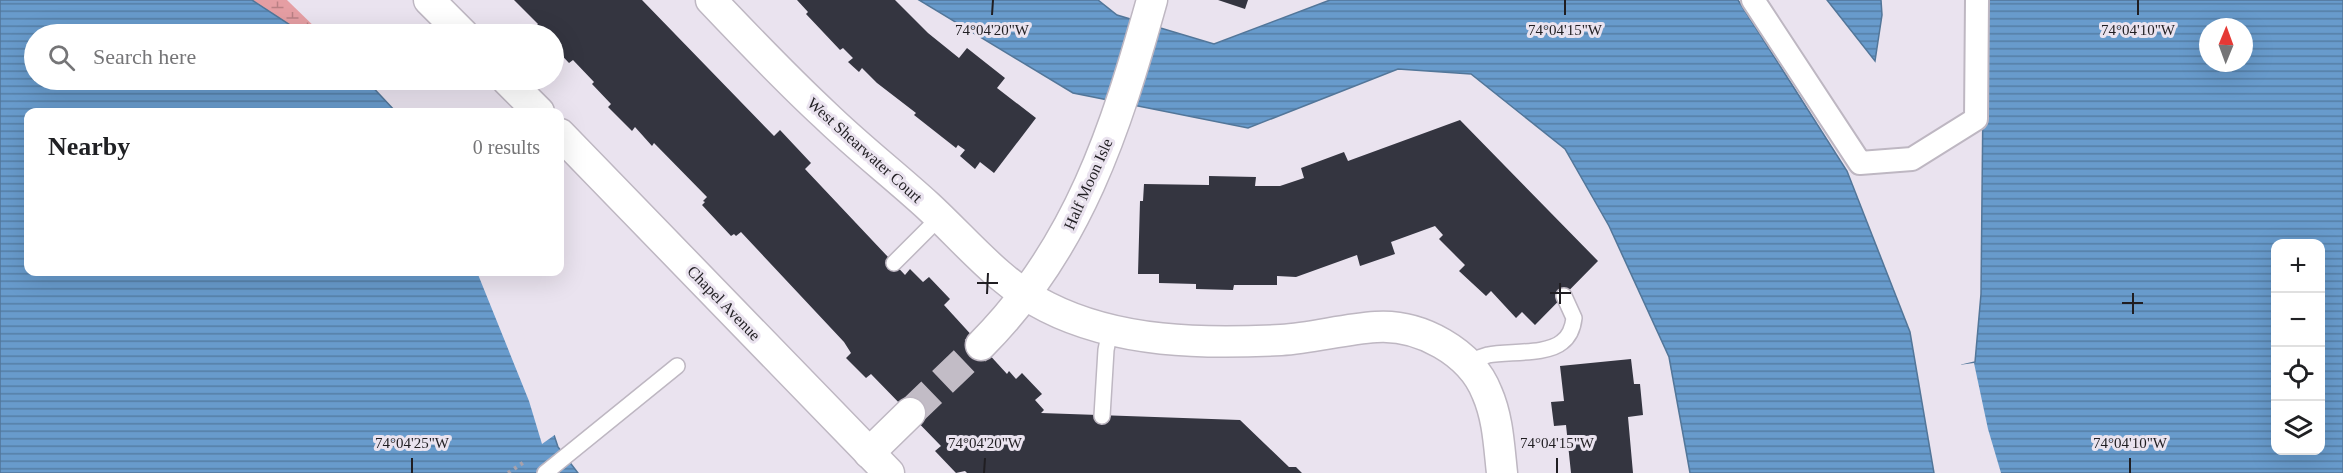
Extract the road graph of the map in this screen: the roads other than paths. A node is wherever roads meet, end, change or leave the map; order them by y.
1 (429, 0) edge
2 (711, 0) edge
3 (1753, 0) edge
4 (1977, 0) edge
5 (1151, 4) edge
6 (453, 24) edge
7 (517, 90) edge
8 (535, 108) edge
9 (564, 138) edge
10 (940, 217) junction
11 (894, 263) dead end
12 (1025, 295) junction
13 (1564, 296) dead end
14 (1110, 330) junction
15 (981, 345) tunnel mouth
16 (1466, 363) junction
17 (677, 366) dead end
18 (910, 413) tunnel mouth
19 (1102, 416) dead end
20 (879, 463) edge
21 (545, 473) edge
22 (1503, 473) edge

1 - 6 street
2 - 10 street, West Shearwater Court
3 - 4 street
5 - 12 street, Half Moon Isle
7 - 8 street
9 - 20 street, Chapel Avenue
10 - 11 lane
10 - 12 street, West Shearwater Court
12 - 14 street, West Shearwater Court
12 - 15 street, Half Moon Isle
13 - 16 lane
14 - 16 street, West Shearwater Court
14 - 19 lane
16 - 22 street, West Shearwater Court
17 - 21 lane
18 - 20 street

